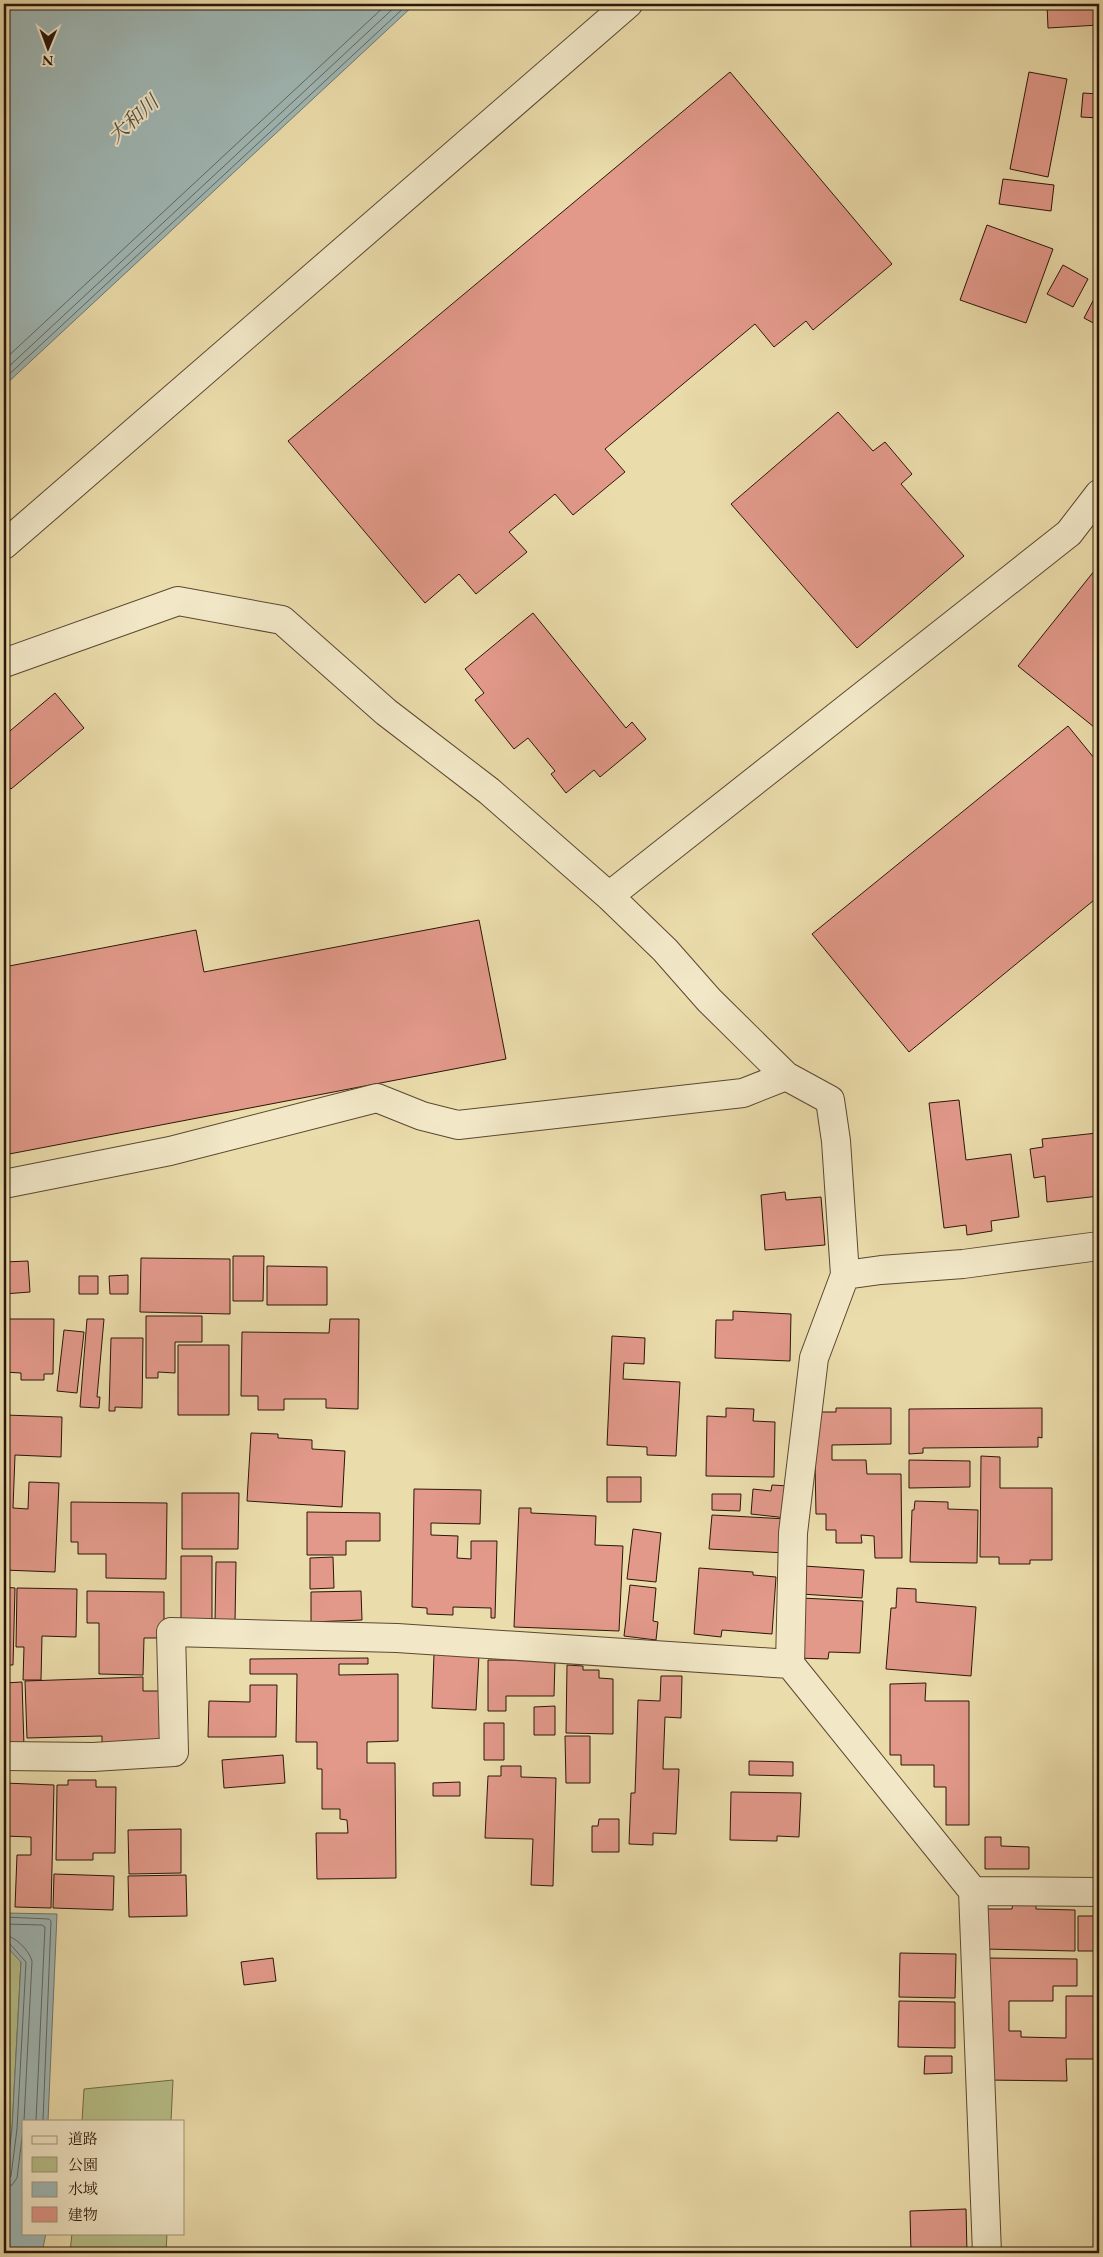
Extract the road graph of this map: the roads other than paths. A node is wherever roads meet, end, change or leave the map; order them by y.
1 (628, 4) edge
2 (1099, 494) edge
3 (4, 546) edge
4 (4, 663) edge
5 (609, 896) junction
6 (786, 1076) junction
7 (4, 1184) edge
8 (1099, 1246) edge
9 (845, 1275) junction
10 (790, 1664) junction
11 (4, 1756) edge
12 (973, 1891) junction
13 (1099, 1892) edge
14 (986, 2253) edge

1 - 3 street
2 - 5 street
4 - 5 street
5 - 6 street
6 - 7 street
6 - 9 street
8 - 9 street
9 - 10 street
10 - 11 street
10 - 12 street
12 - 13 street
12 - 14 street

